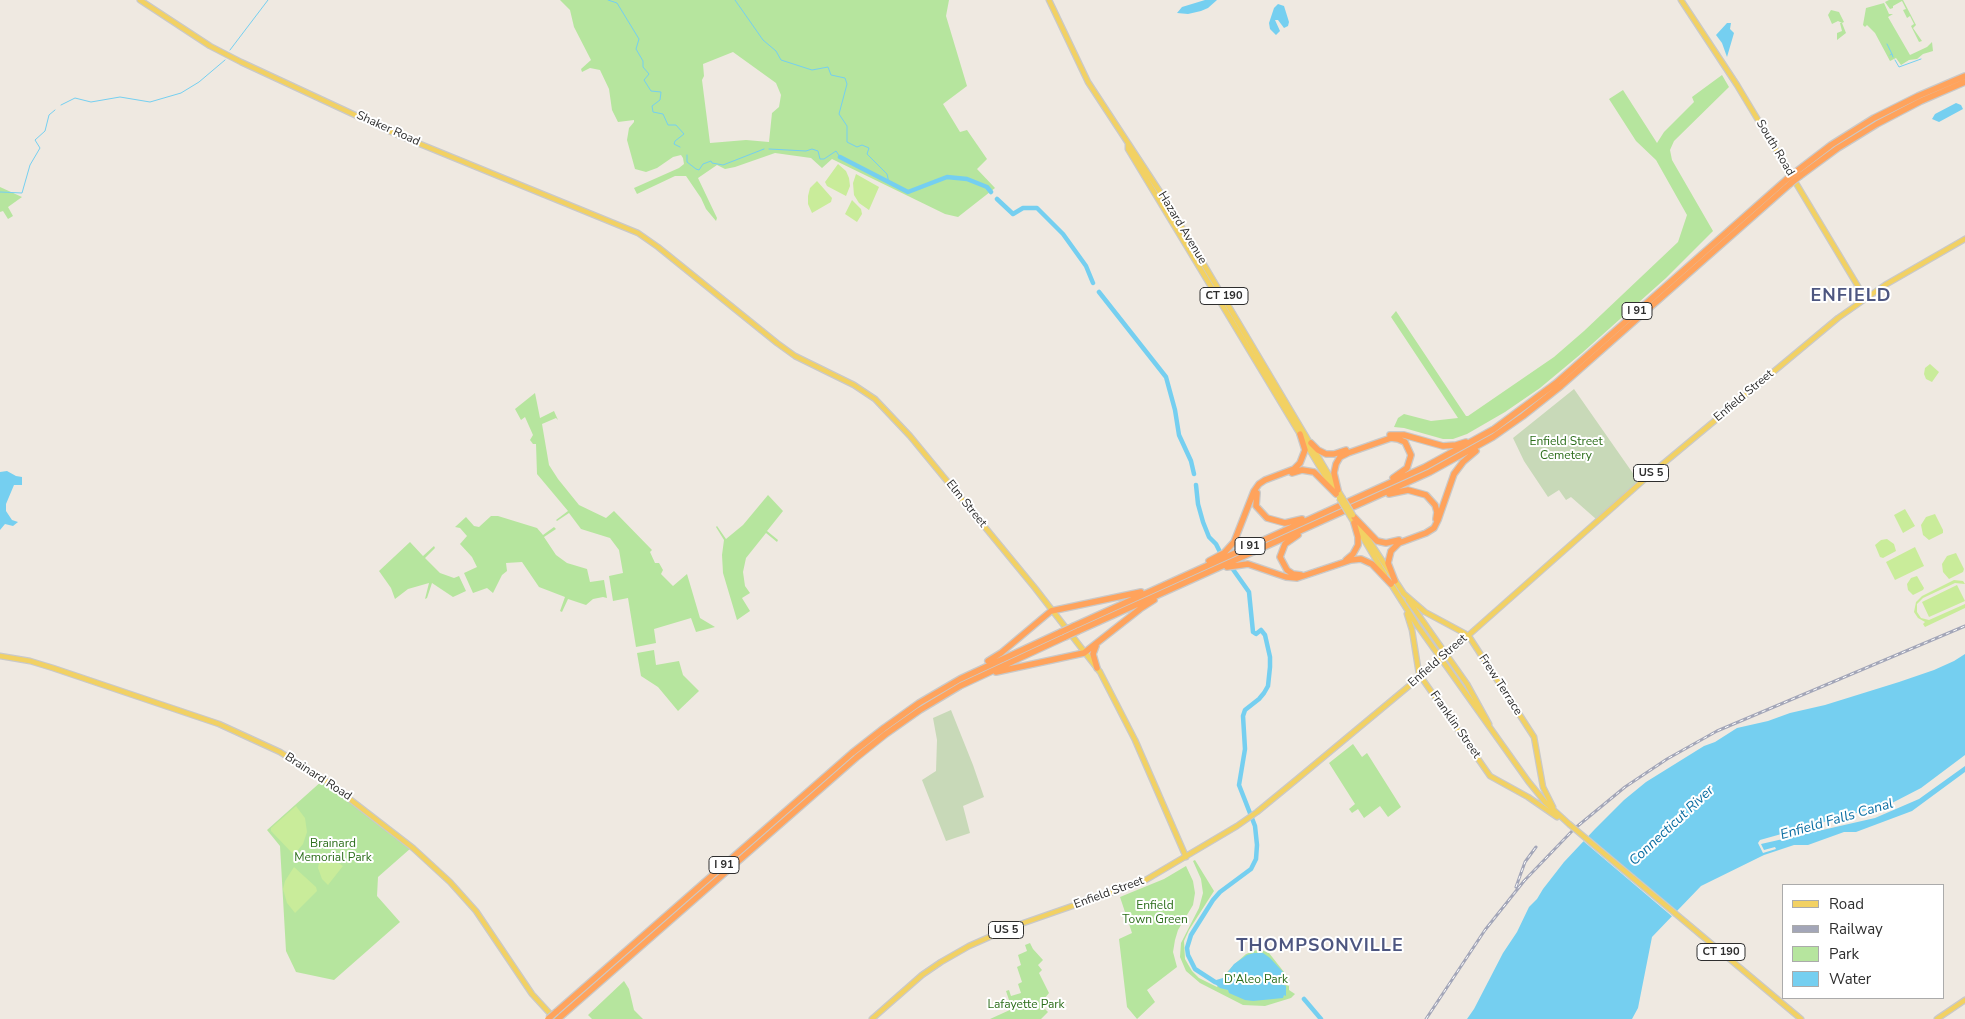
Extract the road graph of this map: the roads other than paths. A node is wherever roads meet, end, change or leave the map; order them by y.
1 (140, 0) edge
2 (1049, 0) edge
3 (1681, 0) edge
4 (1965, 76) edge
5 (1965, 82) edge
6 (1128, 144) junction
7 (1142, 171) junction
8 (1798, 173) junction
9 (1151, 176) junction
10 (1788, 181) junction
11 (647, 238) joint
12 (1965, 238) edge
13 (1219, 293) junction
14 (1865, 298) junction
15 (1255, 354) junction
16 (1504, 429) junction
17 (1300, 434) junction
18 (1482, 436) junction
19 (1311, 443) junction
20 (1339, 495) junction
21 (1377, 496) junction
22 (1359, 497) junction
23 (1323, 513) junction
24 (1330, 517) junction
25 (1353, 517) junction
26 (1211, 571) junction
27 (1178, 579) junction
28 (1393, 583) junction
29 (1175, 587) junction
30 (1154, 590) junction
31 (1403, 593) junction
32 (1403, 604) junction
33 (1052, 610) junction
34 (1076, 629) junction
35 (1063, 634) junction
36 (1468, 636) junction
37 (1097, 645) junction
38 (1086, 653) junction
39 (0, 656) edge
40 (1098, 668) junction
41 (982, 675) junction
42 (966, 676) junction
43 (1421, 677) junction
44 (1494, 734) junction
45 (1556, 813) junction
46 (1568, 823) junction
47 (1186, 857) junction
48 (1965, 1000) edge
49 (557, 1017) edge
50 (548, 1019) edge
51 (872, 1019) edge
52 (1801, 1019) edge
53 (1937, 1019) edge

1 - 11 main road, Shaker Road
2 - 6 main road, Hazard Avenue / CT 190
3 - 14 main road, South Road
4 - 8 highway, I 91
5 - 8 highway, I 91
6 - 7 main road, Hazard Avenue / CT 190
6 - 9 main road, Hazard Avenue / CT 190
7 - 9 main road
7 - 13 main road, Hazard Avenue / CT 190
8 - 10 highway, I 91, bridge
9 - 13 main road, Hazard Avenue / CT 190
10 - 16 highway, I 91
10 - 18 highway, I 91
11 - 33 main road, Elm Street
12 - 14 main road, Enfield Street / US 5
13 - 15 main road, Hazard Avenue / CT 190
14 - 36 main road, Enfield Street / US 5
15 - 17 main road, Hazard Avenue / CT 190
15 - 19 main road, Hazard Avenue / CT 190
16 - 21 highway, I 91
16 - 28 highway
17 - 20 main road, CT 190
17 - 27 highway
18 - 19 highway
18 - 22 highway, I 91
19 - 20 main road, CT 190
20 - 22 highway
20 - 23 highway
20 - 25 main road, CT 190, bridge
21 - 24 highway, I 91
21 - 25 highway
22 - 23 highway, I 91
23 - 27 highway, I 91
24 - 25 highway
24 - 26 highway, I 91
25 - 28 main road, CT 190
26 - 28 highway
26 - 29 highway, I 91
27 - 30 highway, I 91
28 - 31 main road, CT 190
28 - 32 main road, CT 190
29 - 34 highway, I 91
29 - 37 highway
30 - 33 highway
30 - 34 highway, I 91
31 - 36 main road
31 - 44 main road, CT 190
32 - 43 main road
32 - 44 main road, CT 190
33 - 38 main road, Elm Street
33 - 42 highway
34 - 35 highway, I 91, bridge
35 - 41 highway, I 91
35 - 42 highway, I 91
36 - 43 main road, Enfield Street / US 5, bridge
36 - 45 main road, Frew Terrace
37 - 38 highway
37 - 40 highway
38 - 40 main road, Elm Street
38 - 41 highway
39 - 49 main road, Brainard Road
40 - 47 main road, Elm Street
41 - 49 highway, I 91
42 - 49 highway, I 91
43 - 46 main road, Franklin Street
43 - 47 main road, Enfield Street / US 5
44 - 45 main road, CT 190
45 - 46 main road, CT 190
46 - 52 main road, CT 190, bridge
47 - 51 main road, Enfield Street / US 5
48 - 53 main road
49 - 50 highway, I 91, bridge

